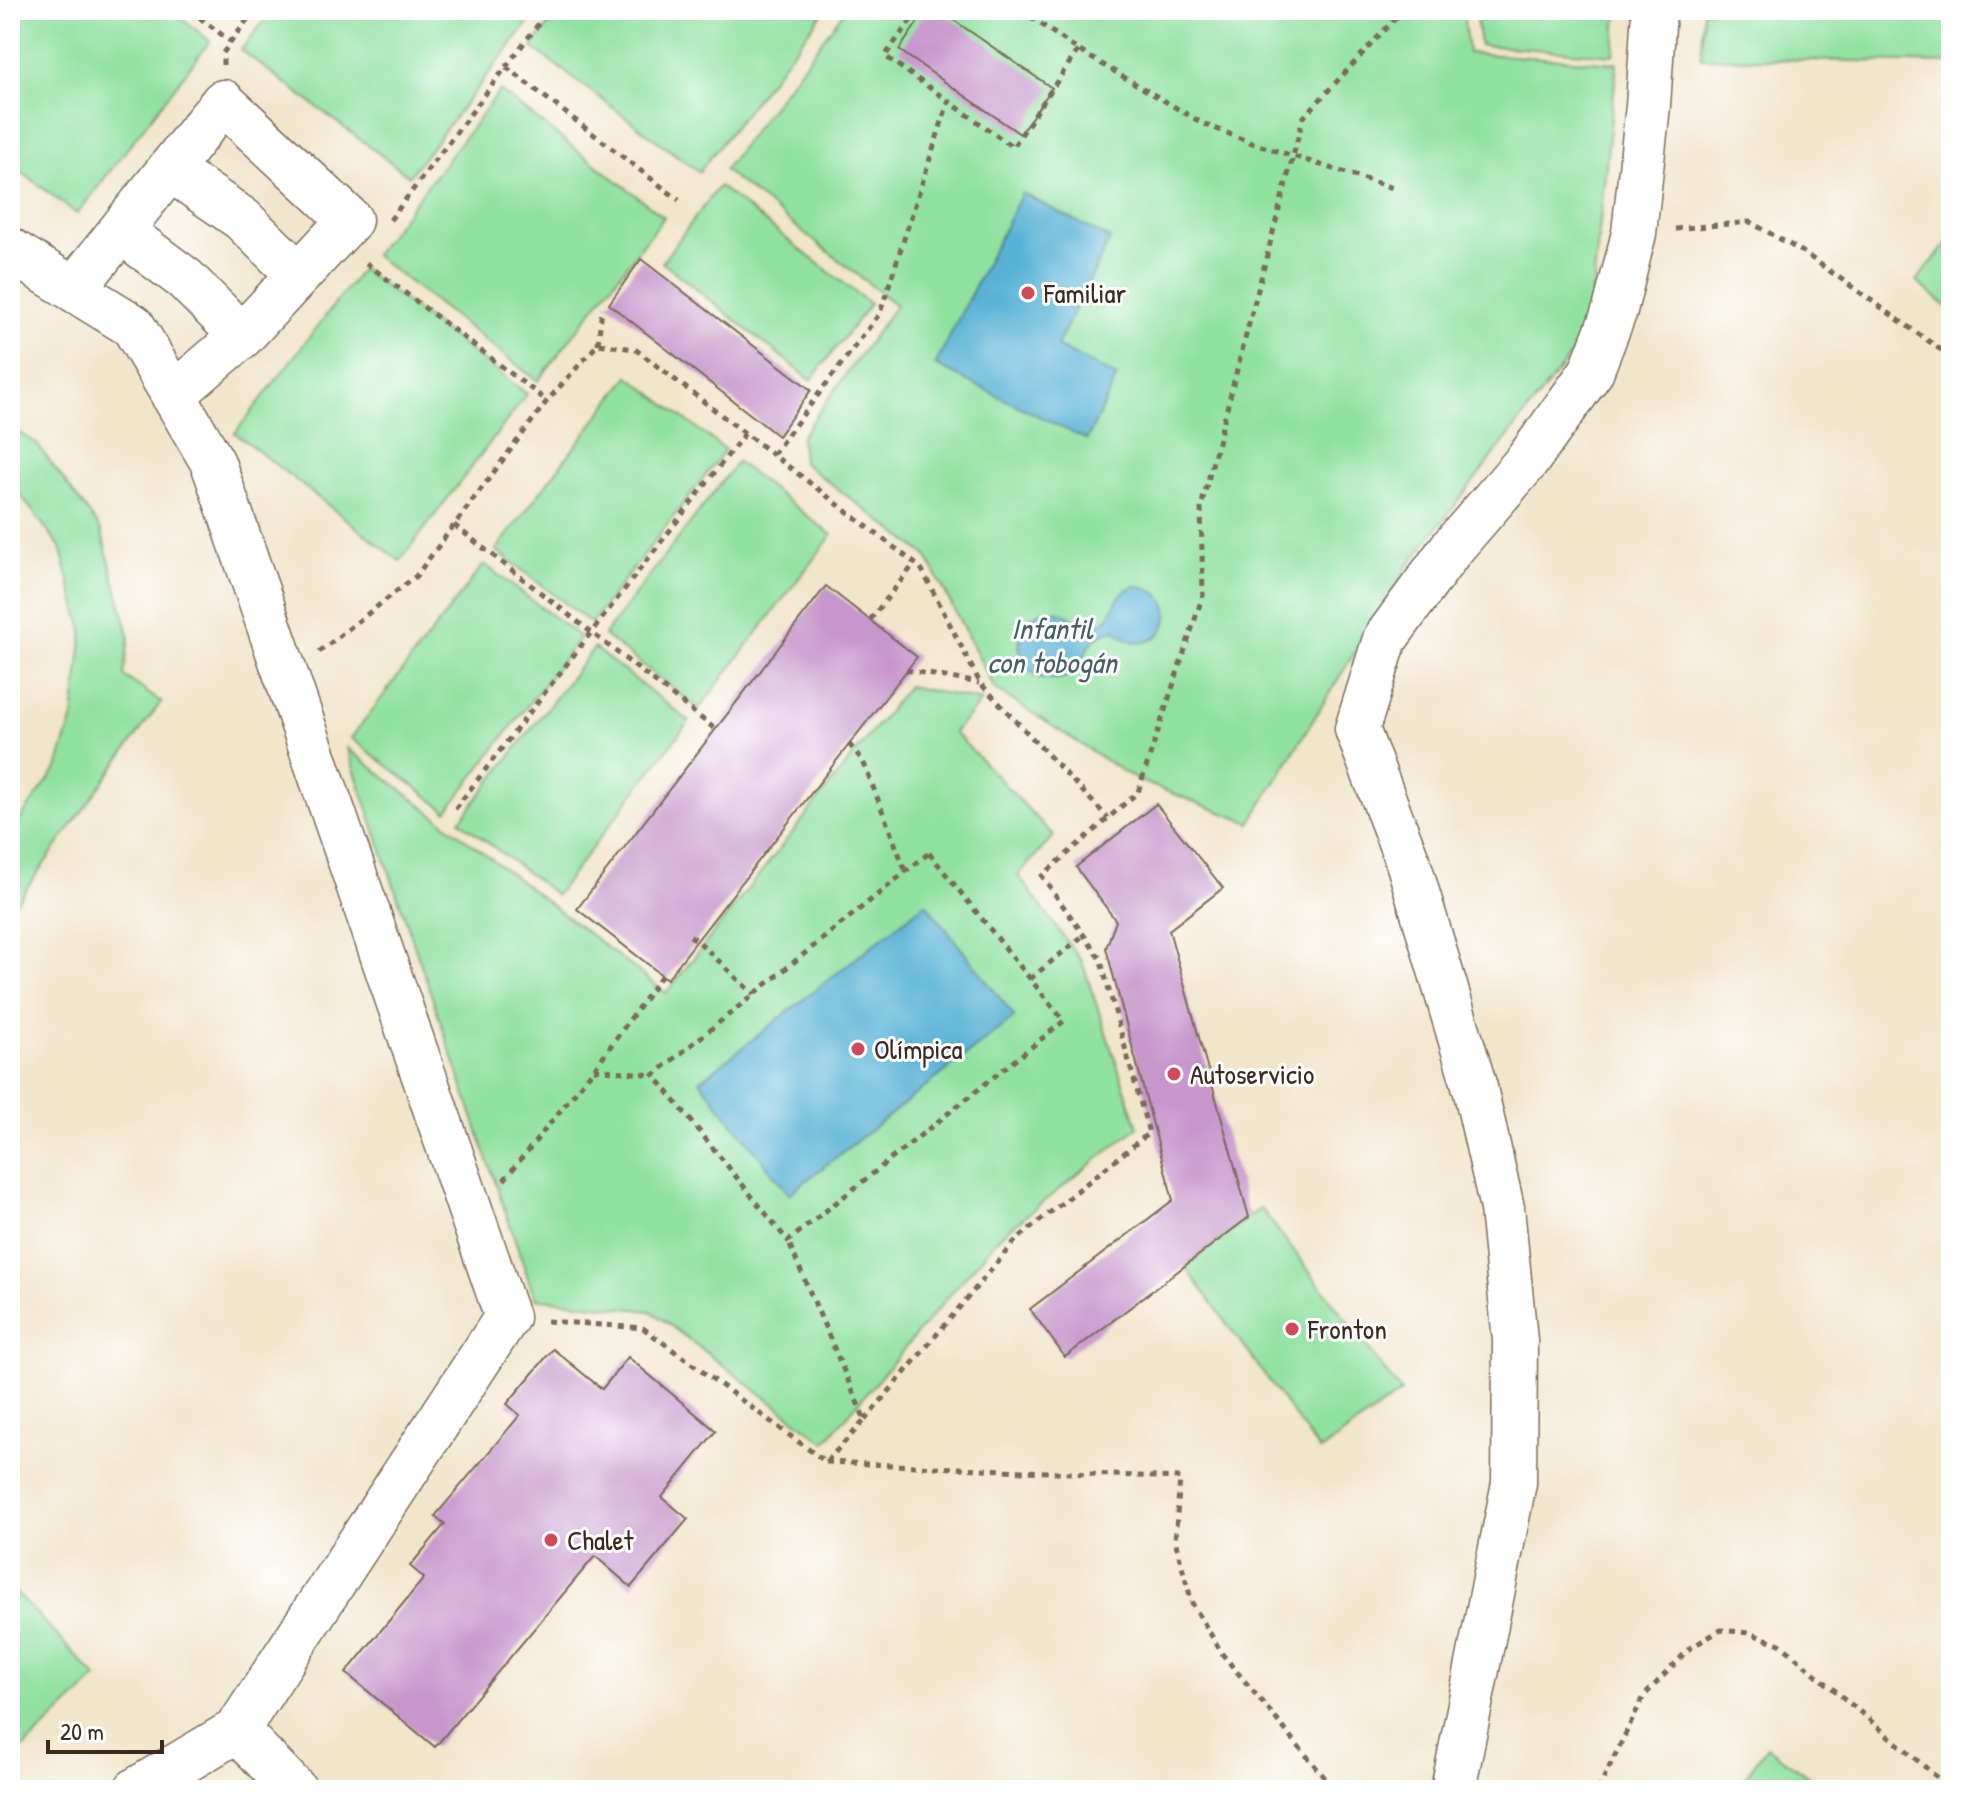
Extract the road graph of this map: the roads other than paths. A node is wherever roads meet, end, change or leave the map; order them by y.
1 (1654, 10) edge
2 (170, 169) junction
3 (121, 231) junction
4 (10, 250) edge
5 (299, 275) junction
6 (74, 289) junction
7 (242, 336) junction
8 (173, 395) junction
9 (237, 1730) junction
10 (136, 1790) edge
11 (295, 1790) edge
12 (1453, 1790) edge

1 - 12 street
2 - 3 street
2 - 5 street
2 - 5 street
3 - 6 street
3 - 7 street
4 - 6 street
5 - 7 street
6 - 8 street
7 - 8 street
8 - 9 street
9 - 10 street
9 - 11 street

